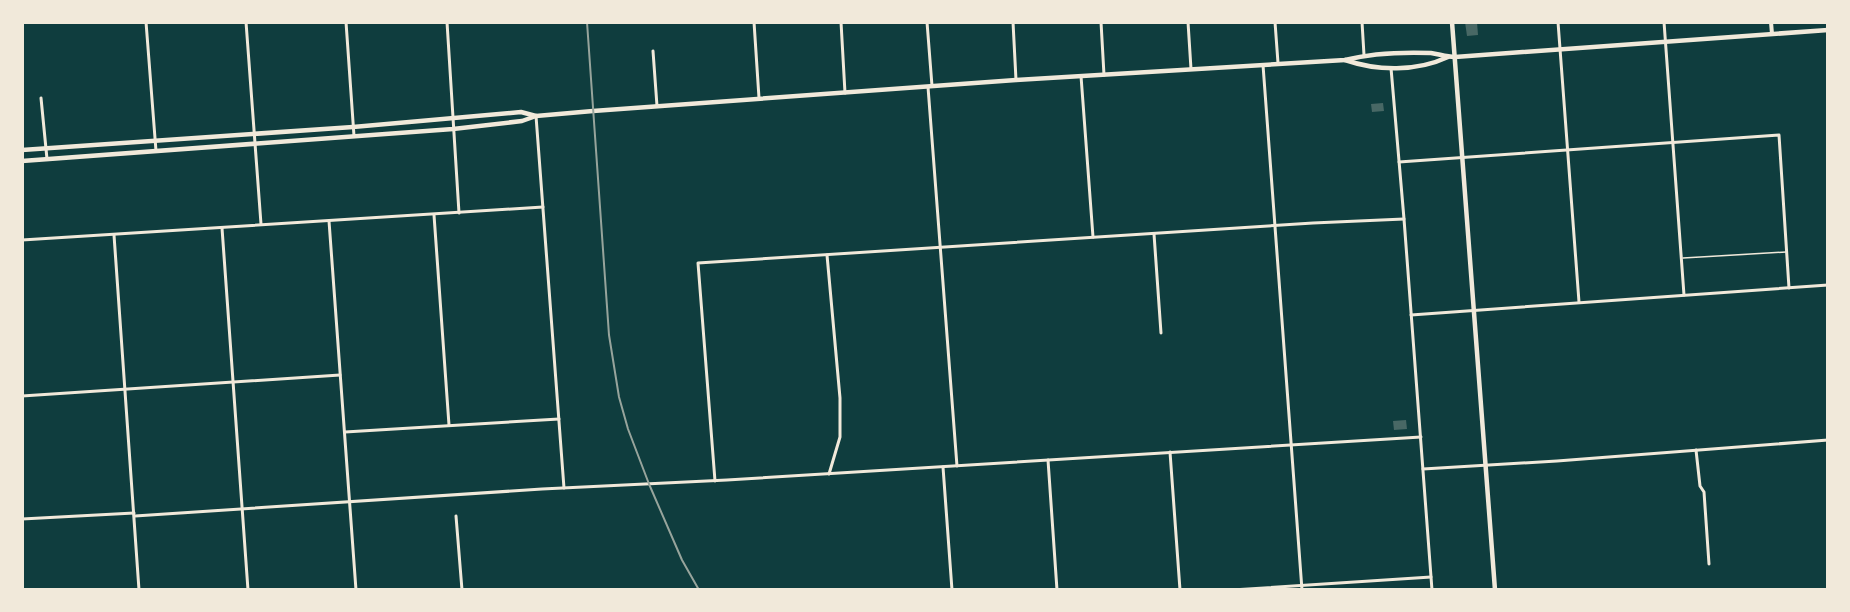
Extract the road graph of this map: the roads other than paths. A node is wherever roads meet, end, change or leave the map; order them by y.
1 (146, 22) edge
2 (246, 22) edge
3 (346, 22) edge
4 (447, 22) edge
5 (754, 22) edge
6 (841, 22) edge
7 (927, 22) edge
8 (1013, 22) edge
9 (1101, 22) edge
10 (1188, 22) edge
11 (1275, 22) edge
12 (1362, 22) edge
13 (1452, 22) edge
14 (1558, 22) edge
15 (1664, 22) edge
16 (1771, 22) edge
17 (1827, 30) edge
18 (1772, 34) junction
19 (1666, 42) junction
20 (1560, 49) junction
21 (653, 51) dead end
22 (1364, 55) junction
23 (1448, 57) junction
24 (1455, 57) junction
25 (1345, 60) junction
26 (1278, 63) junction
27 (1263, 65) junction
28 (1390, 68) junction
29 (1191, 70) junction
30 (1104, 75) junction
31 (1081, 76) junction
32 (1016, 80) junction
33 (930, 87) junction
34 (845, 93) junction
35 (41, 98) dead end
36 (759, 99) junction
37 (657, 106) junction
38 (536, 116) junction
39 (452, 119) junction
40 (353, 127) junction
41 (453, 129) junction
42 (254, 134) junction
43 (354, 136) junction
44 (155, 140) junction
45 (1673, 142) junction
46 (256, 144) junction
47 (46, 148) junction
48 (1569, 149) junction
49 (22, 150) edge
50 (156, 151) junction
51 (1462, 157) junction
52 (46, 159) junction
53 (22, 161) edge
54 (1399, 162) junction
55 (543, 207) junction
56 (459, 213) junction
57 (434, 215) junction
58 (1404, 219) junction
59 (329, 221) junction
60 (261, 225) junction
61 (1275, 227) junction
62 (222, 228) junction
63 (1154, 234) junction
64 (114, 235) junction
65 (1094, 237) junction
66 (22, 240) edge
67 (940, 247) junction
68 (1787, 252) junction
69 (827, 255) junction
70 (1682, 258) junction
71 (1827, 285) edge
72 (1789, 288) junction
73 (1684, 295) junction
74 (1579, 302) junction
75 (1474, 310) junction
76 (1411, 315) junction
77 (1161, 333) dead end
78 (340, 375) junction
79 (233, 382) junction
80 (126, 389) junction
81 (22, 396) edge
82 (559, 418) junction
83 (449, 425) junction
84 (345, 432) junction
85 (1421, 437) junction
86 (1827, 440) edge
87 (1292, 445) junction
88 (1696, 450) junction
89 (1170, 452) junction
90 (1048, 460) junction
91 (1485, 465) junction
92 (957, 466) junction
93 (943, 467) junction
94 (1423, 469) junction
95 (829, 474) junction
96 (715, 481) junction
97 (564, 489) junction
98 (350, 502) junction
99 (242, 509) junction
100 (135, 514) junction
101 (456, 516) dead end
102 (22, 519) edge
103 (1709, 564) dead end
104 (1431, 577) junction
105 (1302, 587) edge
106 (139, 590) edge
107 (248, 590) edge
108 (356, 590) edge
109 (462, 590) edge
110 (952, 590) edge
111 (1058, 590) edge
112 (1180, 590) edge
113 (1232, 590) edge
114 (1432, 590) edge
115 (1495, 590) edge

1 - 44 street
2 - 42 street
3 - 40 street
4 - 39 street
5 - 36 street
6 - 34 street
7 - 33 street
8 - 32 street
9 - 30 street
10 - 29 street
11 - 26 street
12 - 22 street
13 - 24 main road
14 - 20 street
15 - 19 street
16 - 18 street
17 - 18 main road
18 - 19 main road
19 - 20 main road
19 - 45 street
20 - 24 main road
20 - 48 street
21 - 37 street
22 - 23 main road
22 - 25 main road
23 - 24 main road
23 - 28 main road
24 - 51 main road
25 - 26 main road
25 - 28 main road
26 - 27 main road
27 - 29 main road
27 - 61 street
28 - 54 street
29 - 30 main road
30 - 31 main road
31 - 32 main road
31 - 65 street
32 - 33 main road
33 - 34 main road
33 - 67 street
34 - 36 main road
35 - 47 street
36 - 37 main road
37 - 38 main road
38 - 39 main road
38 - 41 main road
38 - 55 street
39 - 40 main road
39 - 41 street
40 - 42 main road
40 - 43 street
41 - 43 main road
41 - 56 street
42 - 44 main road
42 - 46 street
43 - 46 main road
44 - 47 main road
44 - 50 street
45 - 48 street
45 - 68 street
45 - 70 street
46 - 50 main road
46 - 60 street
47 - 49 main road
47 - 52 street
48 - 51 street
48 - 74 street
50 - 52 main road
51 - 54 street
51 - 75 main road
52 - 53 main road
54 - 58 street
55 - 56 street
55 - 82 street
56 - 57 street
57 - 59 street
57 - 83 street
58 - 61 street
58 - 76 street
59 - 60 street
59 - 78 street
60 - 62 street
61 - 63 street
61 - 87 street
62 - 64 street
62 - 79 street
63 - 65 street
63 - 77 street
64 - 66 street
64 - 80 street
65 - 67 street
67 - 69 street
67 - 92 street
68 - 70 lane
68 - 72 street
69 - 95 street
69 - 96 street
70 - 73 street
71 - 72 street
72 - 73 street
73 - 74 street
74 - 75 street
75 - 76 street
75 - 91 main road
76 - 85 street
78 - 79 street
78 - 84 street
79 - 80 street
79 - 99 street
80 - 81 street
80 - 100 street
82 - 83 street
82 - 97 street
83 - 84 street
84 - 98 street
85 - 87 street
85 - 94 street
86 - 88 street
87 - 89 street
87 - 105 street
88 - 91 street
88 - 103 street
89 - 90 street
89 - 112 street
90 - 92 street
90 - 111 street
91 - 94 street
91 - 115 main road
92 - 93 street
93 - 95 street
93 - 110 street
94 - 104 street
95 - 96 street
96 - 97 street
97 - 98 street
98 - 99 street
98 - 108 street
99 - 100 street
99 - 107 street
100 - 102 street
100 - 106 street
101 - 109 street
104 - 105 street
104 - 114 street
105 - 113 street

